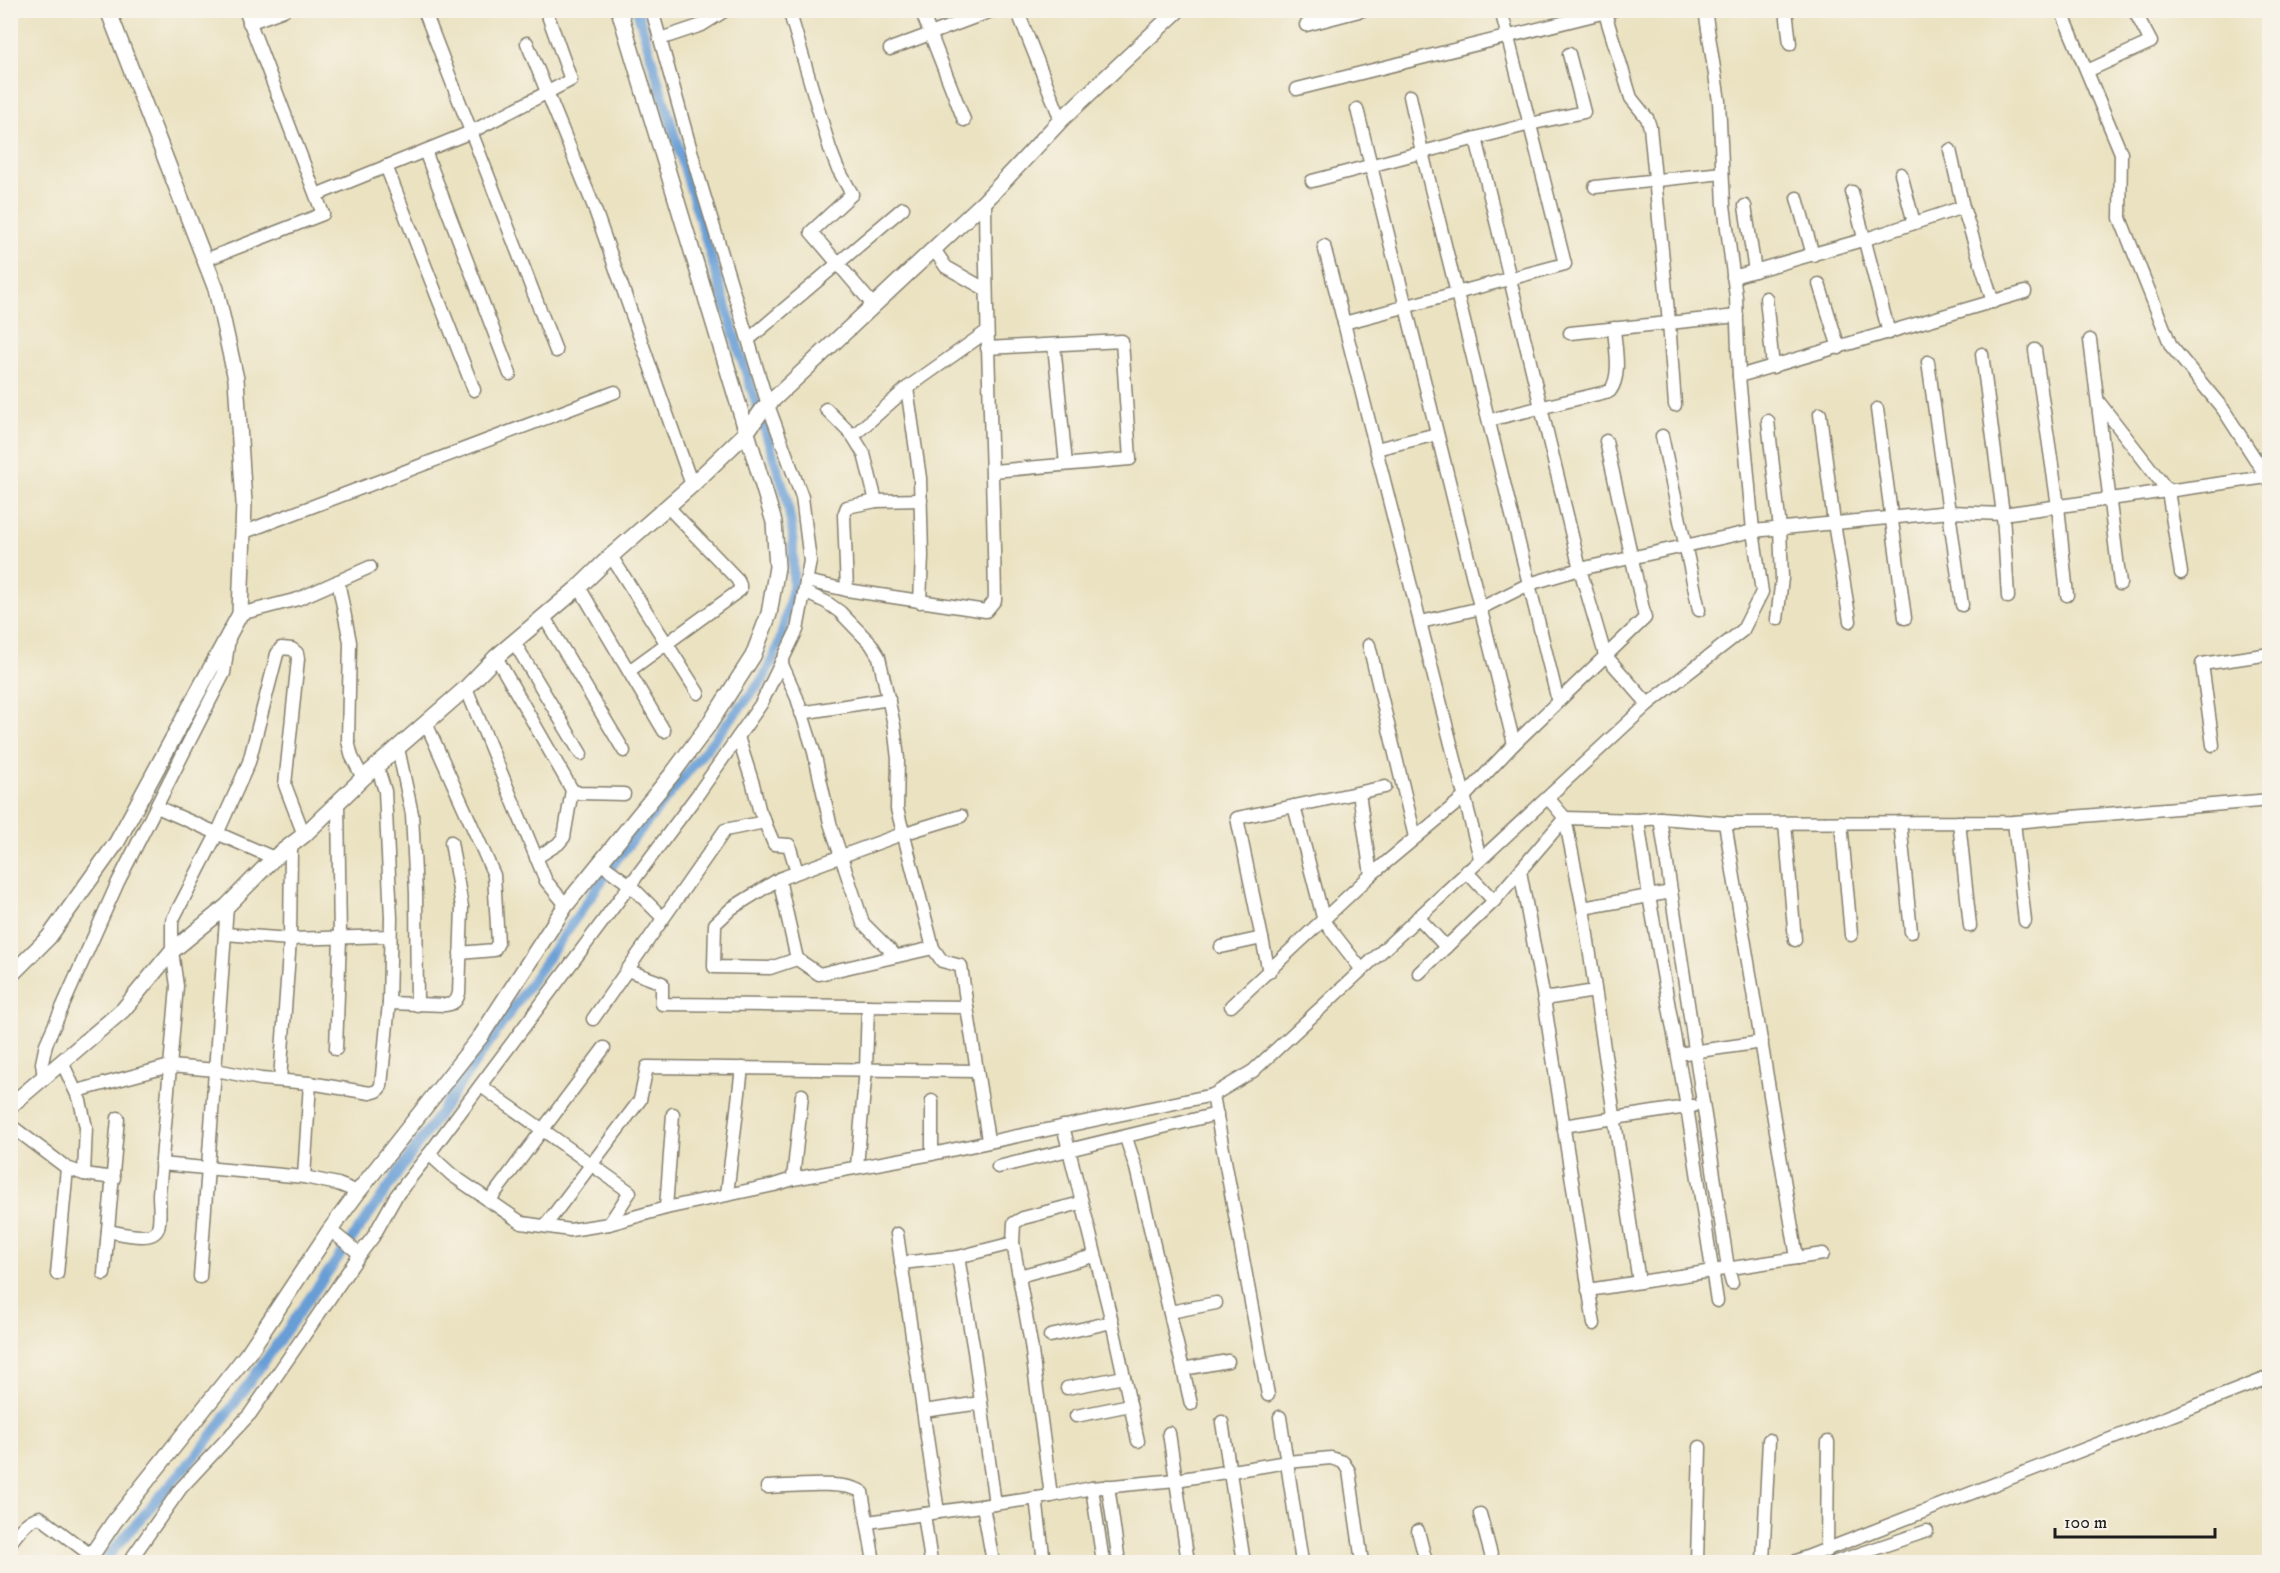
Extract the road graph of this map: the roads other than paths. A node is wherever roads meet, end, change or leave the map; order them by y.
1 (108, 10) edge
2 (284, 10) edge
3 (424, 10) edge
4 (546, 10) edge
5 (619, 10) edge
6 (652, 10) edge
7 (726, 10) edge
8 (789, 10) edge
9 (921, 10) edge
10 (994, 10) edge
11 (1017, 10) edge
12 (1178, 10) edge
13 (1363, 10) edge
14 (1501, 10) edge
15 (1706, 10) edge
16 (1786, 10) edge
17 (2061, 10) edge
18 (2134, 10) edge
19 (1608, 12) edge
20 (247, 17) edge
21 (1306, 25) dead end
22 (931, 34) junction
23 (1508, 36) junction
24 (660, 39) junction
25 (527, 43) dead end
26 (1790, 44) dead end
27 (890, 49) dead end
28 (1569, 54) dead end
29 (2088, 71) junction
30 (1297, 89) dead end
31 (546, 91) junction
32 (1410, 96) dead end
33 (1357, 109) dead end
34 (964, 120) dead end
35 (1060, 120) junction
36 (1530, 124) junction
37 (471, 132) junction
38 (1476, 138) junction
39 (1950, 150) dead end
40 (425, 151) junction
41 (1422, 152) junction
42 (386, 166) junction
43 (1370, 166) junction
44 (1722, 173) junction
45 (1901, 174) dead end
46 (1656, 180) junction
47 (1312, 181) dead end
48 (1595, 187) dead end
49 (1852, 192) dead end
50 (316, 195) junction
51 (1797, 198) dead end
52 (985, 201) junction
53 (1745, 206) dead end
54 (1963, 207) junction
55 (903, 208) dead end
56 (1914, 223) junction
57 (1866, 239) junction
58 (1324, 246) dead end
59 (1813, 255) junction
60 (939, 257) junction
61 (205, 260) junction
62 (839, 264) junction
63 (1744, 274) junction
64 (1510, 279) junction
65 (1819, 284) dead end
66 (986, 289) junction
67 (2025, 292) dead end
68 (1457, 293) junction
69 (1766, 298) dead end
70 (1993, 302) junction
71 (874, 306) junction
72 (1405, 307) junction
73 (1737, 316) junction
74 (1670, 322) junction
75 (1344, 323) junction
76 (1614, 328) junction
77 (986, 332) junction
78 (1570, 333) dead end
79 (1889, 333) junction
80 (749, 339) junction
81 (2090, 340) dead end
82 (1054, 345) junction
83 (987, 348) junction
84 (1839, 348) junction
85 (2035, 350) dead end
86 (556, 351) dead end
87 (1982, 354) dead end
88 (1928, 362) dead end
89 (1773, 368) junction
90 (510, 374) dead end
91 (1747, 374) junction
92 (907, 388) junction
93 (474, 390) dead end
94 (615, 392) dead end
95 (2097, 400) junction
96 (1675, 405) dead end
97 (766, 407) junction
98 (1542, 407) junction
99 (826, 409) dead end
100 (1877, 409) dead end
101 (1820, 414) dead end
102 (1489, 420) junction
103 (1768, 420) dead end
104 (748, 428) junction
105 (1437, 434) junction
106 (853, 436) junction
107 (1662, 436) dead end
108 (1606, 441) dead end
109 (1376, 450) junction
110 (1066, 465) junction
111 (993, 471) junction
112 (2268, 479) edge
113 (692, 485) junction
114 (2168, 491) junction
115 (2109, 499) junction
116 (921, 500) junction
117 (876, 501) junction
118 (668, 507) junction
119 (2058, 507) junction
120 (1950, 512) junction
121 (2003, 514) junction
122 (1893, 518) junction
123 (1834, 523) junction
124 (1766, 530) junction
125 (242, 533) junction
126 (1685, 546) junction
127 (611, 556) junction
128 (1632, 557) junction
129 (370, 567) dead end
130 (1580, 569) junction
131 (2181, 573) dead end
132 (338, 581) junction
133 (1529, 584) junction
134 (2120, 584) dead end
135 (805, 586) junction
136 (579, 587) junction
137 (847, 590) junction
138 (2067, 595) dead end
139 (2008, 597) dead end
140 (920, 602) junction
141 (1962, 605) dead end
142 (1481, 608) junction
143 (1699, 610) dead end
144 (240, 614) junction
145 (544, 617) junction
146 (1905, 618) dead end
147 (1777, 619) dead end
148 (1850, 621) dead end
149 (1421, 622) junction
150 (229, 635) junction
151 (514, 642) junction
152 (667, 644) junction
153 (1369, 645) dead end
154 (2270, 654) edge
155 (1605, 656) junction
156 (496, 657) junction
157 (782, 662) junction
158 (629, 671) junction
159 (466, 688) junction
160 (698, 693) dead end
161 (889, 699) junction
162 (1558, 702) junction
163 (1648, 704) junction
164 (801, 713) junction
165 (426, 723) junction
166 (664, 731) dead end
167 (738, 737) junction
168 (1514, 744) junction
169 (2212, 745) dead end
170 (398, 748) junction
171 (624, 751) dead end
172 (581, 754) dead end
173 (376, 766) junction
174 (363, 778) junction
175 (1385, 787) dead end
176 (572, 790) junction
177 (1359, 793) junction
178 (624, 794) dead end
179 (1463, 798) junction
180 (2270, 800) edge
181 (338, 802) junction
182 (1294, 806) junction
183 (157, 807) junction
184 (1556, 807) junction
185 (960, 816) dead end
186 (1660, 818) junction
187 (1638, 820) junction
188 (765, 822) junction
189 (1842, 822) junction
190 (1900, 822) junction
191 (1959, 822) junction
192 (2014, 822) junction
193 (1725, 823) junction
194 (1785, 823) junction
195 (217, 834) junction
196 (902, 834) junction
197 (304, 835) junction
198 (1415, 837) junction
199 (451, 842) dead end
200 (291, 846) junction
201 (274, 858) junction
202 (536, 858) junction
203 (840, 858) junction
204 (1480, 858) junction
205 (606, 868) junction
206 (1520, 871) junction
207 (797, 872) junction
208 (1371, 875) junction
209 (1472, 878) junction
210 (779, 879) junction
211 (630, 885) junction
212 (1671, 892) junction
213 (1649, 896) junction
214 (1494, 901) junction
215 (566, 905) junction
216 (227, 906) junction
217 (1583, 908) junction
218 (663, 918) junction
219 (1324, 921) junction
220 (2025, 921) dead end
221 (1424, 924) junction
222 (1970, 926) dead end
223 (1911, 932) dead end
224 (225, 934) junction
225 (1851, 935) dead end
226 (390, 936) junction
227 (340, 938) junction
228 (1262, 938) junction
229 (290, 939) junction
230 (1796, 940) dead end
231 (1221, 947) dead end
232 (1446, 947) junction
233 (933, 948) junction
234 (172, 951) junction
235 (460, 953) junction
236 (896, 956) junction
237 (797, 958) junction
238 (627, 970) junction
239 (1362, 970) junction
240 (1269, 972) junction
241 (1419, 973) dead end
242 (10, 976) edge
243 (1595, 991) junction
244 (1544, 999) junction
245 (389, 1003) junction
246 (417, 1005) junction
247 (868, 1006) junction
248 (1231, 1006) dead end
249 (967, 1007) junction
250 (593, 1019) dead end
251 (1761, 1042) junction
252 (604, 1048) dead end
253 (336, 1049) dead end
254 (1696, 1051) junction
255 (1678, 1054) junction
256 (62, 1062) junction
257 (170, 1066) junction
258 (742, 1068) junction
259 (866, 1069) junction
260 (216, 1070) junction
261 (977, 1071) junction
262 (44, 1078) junction
263 (280, 1080) junction
264 (310, 1083) junction
265 (481, 1086) junction
266 (76, 1091) junction
267 (802, 1095) dead end
268 (932, 1101) dead end
269 (1215, 1104) junction
270 (1704, 1105) junction
271 (10, 1106) edge
272 (1687, 1107) junction
273 (673, 1114) dead end
274 (118, 1118) dead end
275 (1615, 1118) junction
276 (10, 1125) edge
277 (1563, 1126) junction
278 (543, 1130) junction
279 (1066, 1137) junction
280 (1126, 1138) junction
281 (988, 1140) junction
282 (429, 1154) junction
283 (932, 1154) junction
284 (161, 1164) junction
285 (592, 1164) junction
286 (857, 1166) junction
287 (998, 1167) dead end
288 (67, 1168) junction
289 (209, 1169) junction
290 (84, 1174) junction
291 (304, 1177) junction
292 (114, 1178) junction
293 (793, 1179) junction
294 (348, 1188) junction
295 (727, 1194) junction
296 (489, 1201) junction
297 (1081, 1203) junction
298 (666, 1208) junction
299 (609, 1224) junction
300 (545, 1226) junction
301 (108, 1231) junction
302 (333, 1233) junction
303 (897, 1234) dead end
304 (1012, 1243) junction
305 (355, 1250) junction
306 (1823, 1254) dead end
307 (1094, 1256) junction
308 (958, 1257) junction
309 (1797, 1258) junction
310 (901, 1263) junction
311 (1728, 1268) junction
312 (1713, 1270) junction
313 (104, 1274) dead end
314 (57, 1275) dead end
315 (200, 1276) dead end
316 (1019, 1276) junction
317 (1639, 1282) junction
318 (1732, 1283) dead end
319 (1588, 1290) junction
320 (1717, 1301) dead end
321 (1216, 1303) dead end
322 (1170, 1312) junction
323 (1112, 1322) junction
324 (1594, 1324) dead end
325 (1050, 1336) dead end
326 (1228, 1361) dead end
327 (1183, 1368) junction
328 (1124, 1377) junction
329 (2270, 1377) edge
330 (1067, 1388) dead end
331 (1268, 1395) dead end
332 (981, 1403) junction
333 (1191, 1404) dead end
334 (1130, 1406) junction
335 (923, 1411) junction
336 (1076, 1416) dead end
337 (1280, 1417) dead end
338 (1222, 1422) dead end
339 (1168, 1433) dead end
340 (1769, 1440) dead end
341 (1138, 1441) dead end
342 (1828, 1442) dead end
343 (1700, 1447) dead end
344 (1287, 1462) junction
345 (1229, 1471) junction
346 (1176, 1479) junction
347 (1108, 1486) junction
348 (767, 1487) dead end
349 (1092, 1488) junction
350 (1051, 1496) junction
351 (1036, 1498) junction
352 (989, 1505) junction
353 (938, 1512) junction
354 (924, 1514) junction
355 (1480, 1514) dead end
356 (868, 1522) junction
357 (1418, 1531) dead end
358 (1927, 1531) dead end
359 (10, 1543) edge
360 (1827, 1551) junction
361 (89, 1559) edge
362 (129, 1563) edge
363 (874, 1563) edge
364 (931, 1563) edge
365 (993, 1563) edge
366 (1044, 1563) edge
367 (1103, 1563) edge
368 (1119, 1563) edge
369 (1188, 1563) edge
370 (1244, 1563) edge
371 (1302, 1563) edge
372 (1362, 1563) edge
373 (1426, 1563) edge
374 (1493, 1563) edge
375 (1697, 1563) edge
376 (1762, 1563) edge
377 (1794, 1563) edge
378 (1836, 1563) edge

1 - 61 street
2 - 20 street
3 - 37 street
4 - 31 street
5 - 104 street
6 - 24 street
7 - 24 street
8 - 62 street
9 - 22 street
10 - 22 street
11 - 35 street
12 - 35 street
13 - 21 street
14 - 23 street
15 - 44 street
16 - 26 street
17 - 29 street
18 - 29 street
19 - 23 street
19 - 46 street
20 - 50 street
22 - 27 street
22 - 34 street
23 - 30 street
23 - 36 street
24 - 80 street
25 - 31 street
28 - 36 street
29 - 112 street
31 - 37 street
31 - 113 street
32 - 41 street
33 - 43 street
35 - 52 street
36 - 38 street
36 - 64 street
37 - 40 street
37 - 86 street
38 - 41 street
38 - 64 street
39 - 54 street
40 - 42 street
40 - 90 street
41 - 43 street
41 - 68 street
42 - 50 street
42 - 93 street
43 - 47 street
43 - 72 street
44 - 46 street
44 - 63 street
45 - 56 street
46 - 48 street
46 - 74 street
49 - 57 street
50 - 61 street
51 - 59 street
52 - 60 street
52 - 66 street
53 - 63 street
54 - 56 street
54 - 70 street
55 - 62 street
56 - 57 street
57 - 59 street
57 - 79 street
58 - 75 street
59 - 63 street
60 - 66 street
60 - 71 street
61 - 125 street
62 - 71 street
62 - 80 street
63 - 73 street
64 - 68 street
64 - 98 street
65 - 84 street
66 - 77 street
67 - 70 street
68 - 72 street
68 - 102 street
69 - 89 street
70 - 79 street
71 - 97 street
72 - 75 street
72 - 105 street
73 - 74 street
73 - 91 street
74 - 76 street
74 - 96 street
75 - 109 street
76 - 78 street
76 - 98 street
77 - 83 street
77 - 92 street
79 - 84 street
80 - 97 street
81 - 95 street
82 - 83 street
82 - 110 street
82 - 110 street
83 - 111 street
84 - 89 street
85 - 119 street
87 - 121 street
88 - 120 street
89 - 91 street
91 - 124 street
92 - 106 street
92 - 116 street
94 - 125 street
95 - 114 street
95 - 115 street
97 - 104 street
97 - 135 street
98 - 102 street
98 - 130 street
99 - 106 street
100 - 122 street
101 - 123 street
102 - 133 street
103 - 124 street
104 - 113 street
104 - 205 street
105 - 109 street
105 - 142 street
106 - 117 street
107 - 126 street
108 - 128 street
109 - 149 street
110 - 111 street
111 - 140 street
112 - 114 street
113 - 118 street
114 - 115 street
114 - 131 street
115 - 119 street
115 - 134 street
116 - 117 street
116 - 140 street
117 - 137 street
118 - 127 street
118 - 152 street
119 - 121 street
119 - 138 street
120 - 121 street
120 - 122 street
120 - 141 street
121 - 139 street
122 - 123 street
122 - 146 street
123 - 124 street
123 - 148 street
124 - 126 street
124 - 147 street
124 - 163 street
125 - 144 street
126 - 128 street
126 - 143 street
127 - 136 street
127 - 152 street
128 - 130 street
128 - 155 street
129 - 132 street
130 - 133 street
130 - 155 street
132 - 144 street
132 - 174 street
133 - 142 street
133 - 162 street
135 - 137 street
135 - 157 street
135 - 161 street
136 - 145 street
136 - 158 street
137 - 140 street
142 - 149 street
142 - 168 street
144 - 150 street
145 - 151 street
145 - 171 street
149 - 179 street
150 - 183 street
150 - 242 street
151 - 156 street
151 - 172 street
152 - 158 street
152 - 160 street
153 - 198 street
154 - 169 street
155 - 162 street
155 - 163 street
156 - 159 street
156 - 176 street
157 - 164 street
157 - 167 street
158 - 166 street
159 - 165 street
159 - 202 street
161 - 164 street
161 - 196 street
162 - 168 street
163 - 184 street
164 - 203 street
165 - 170 street
165 - 235 street
167 - 188 street
167 - 211 street
168 - 179 street
170 - 173 street
170 - 246 street
173 - 174 street
173 - 226 street
174 - 181 street
175 - 177 street
176 - 178 street
176 - 202 street
177 - 182 street
177 - 208 street
179 - 198 street
179 - 204 street
180 - 192 street
181 - 197 street
181 - 227 street
182 - 219 street
182 - 228 street
183 - 195 street
183 - 262 street
184 - 187 street
184 - 204 street
184 - 206 street
184 - 217 street
185 - 196 street
186 - 187 street
186 - 193 street
186 - 212 street
187 - 213 street
188 - 207 street
188 - 218 street
189 - 190 street
189 - 194 street
189 - 225 street
190 - 191 street
190 - 223 street
191 - 192 street
191 - 222 street
192 - 220 street
193 - 194 street
193 - 251 street
194 - 230 street
195 - 197 street
195 - 201 street
195 - 234 street
196 - 203 street
196 - 233 street
197 - 200 street
198 - 208 street
199 - 235 street
200 - 201 street
200 - 229 street
201 - 216 street
202 - 215 street
203 - 207 street
203 - 236 street
204 - 209 street
205 - 211 street
205 - 215 street
206 - 214 street
206 - 244 street
207 - 210 street
208 - 219 street
209 - 214 street
209 - 221 street
210 - 237 street
210 - 237 street
211 - 218 street
211 - 265 street
212 - 213 street
212 - 254 street
213 - 217 street
213 - 255 street
214 - 232 street
215 - 294 street
216 - 224 street
216 - 234 street
217 - 243 street
218 - 238 street
219 - 239 street
219 - 240 street
221 - 232 street
221 - 239 street
224 - 229 street
224 - 260 street
226 - 227 street
226 - 245 street
227 - 229 street
227 - 253 street
228 - 231 street
228 - 240 street
229 - 263 street
232 - 241 street
233 - 236 street
233 - 249 street
234 - 256 street
234 - 257 street
235 - 246 street
236 - 237 street
238 - 247 street
238 - 250 street
239 - 269 street
240 - 248 street
243 - 244 street
243 - 275 street
244 - 277 street
245 - 246 street
245 - 264 street
247 - 249 street
247 - 259 street
249 - 261 street
251 - 254 street
251 - 309 street
252 - 278 street
254 - 255 street
254 - 270 street
255 - 272 street
256 - 262 street
256 - 266 street
257 - 260 street
257 - 266 street
257 - 284 street
258 - 259 street
258 - 285 street
258 - 295 street
259 - 261 street
259 - 286 street
260 - 263 street
260 - 289 street
261 - 281 street
262 - 271 street
263 - 264 street
264 - 291 street
265 - 278 street
265 - 282 street
266 - 290 street
267 - 293 street
268 - 283 street
269 - 279 street
269 - 280 street
269 - 331 street
270 - 272 street
270 - 311 street
272 - 275 street
272 - 312 street
273 - 298 street
274 - 292 street
275 - 277 street
275 - 317 street
276 - 288 street
277 - 319 street
278 - 285 street
278 - 296 street
279 - 280 street
279 - 281 street
279 - 287 street
279 - 297 street
280 - 322 street
281 - 283 street
282 - 296 street
282 - 305 street
283 - 286 street
284 - 289 street
284 - 301 street
285 - 299 street
285 - 300 street
286 - 293 street
288 - 290 street
288 - 314 street
289 - 291 street
289 - 315 street
290 - 292 street
291 - 294 street
292 - 301 street
293 - 295 street
294 - 302 street
295 - 298 street
296 - 300 street
297 - 304 street
297 - 307 street
298 - 299 street
299 - 300 street
301 - 313 street
302 - 305 street
302 - 361 street
303 - 310 street
304 - 308 street
304 - 316 street
305 - 362 street
306 - 309 street
307 - 316 street
307 - 323 street
308 - 310 street
308 - 332 street
309 - 311 street
310 - 335 street
311 - 312 street
311 - 318 street
312 - 317 street
312 - 320 street
316 - 350 street
317 - 319 street
319 - 324 street
321 - 322 street
322 - 327 street
323 - 325 street
323 - 328 street
326 - 327 street
327 - 333 street
328 - 330 street
328 - 334 street
329 - 360 street
332 - 335 street
332 - 352 street
334 - 336 street
334 - 341 street
335 - 353 street
337 - 344 street
338 - 345 street
339 - 346 street
340 - 376 street
342 - 360 street
343 - 375 street
344 - 345 street
344 - 371 street
344 - 372 street
345 - 346 street
345 - 370 street
346 - 347 street
346 - 369 street
347 - 349 street
347 - 368 street
348 - 356 street
349 - 350 street
349 - 367 street
350 - 351 street
351 - 352 street
351 - 366 street
352 - 353 street
352 - 365 street
353 - 354 street
354 - 356 street
354 - 364 street
355 - 374 street
356 - 363 street
357 - 373 street
358 - 378 street
359 - 361 street
360 - 377 street

